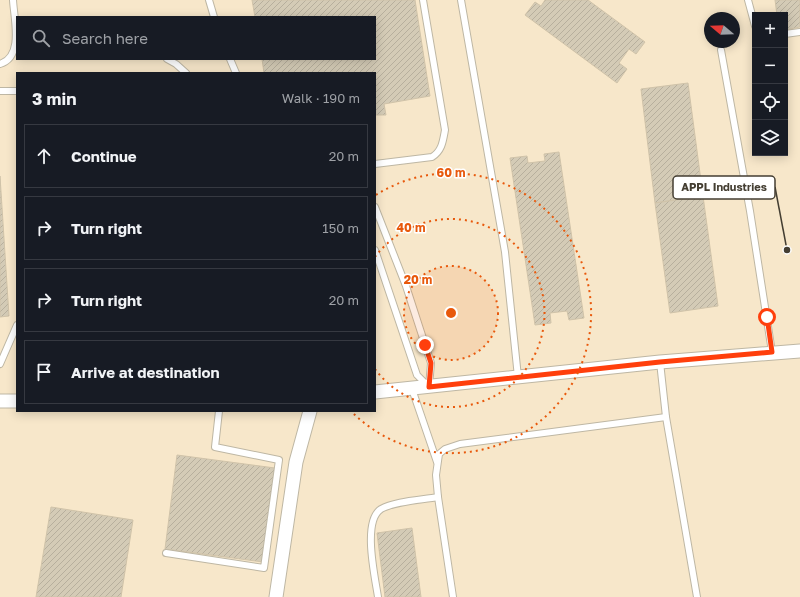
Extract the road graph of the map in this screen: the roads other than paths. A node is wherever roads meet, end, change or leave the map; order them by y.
1 (13, 0) edge
2 (209, 0) edge
3 (423, 0) edge
4 (461, 0) edge
5 (748, 0) edge
6 (752, 15) edge
7 (214, 16) edge
8 (800, 32) edge
9 (788, 34) edge
10 (721, 50) dead end
11 (169, 60) edge
12 (230, 60) edge
13 (0, 64) edge
14 (185, 72) edge
15 (236, 72) edge
16 (0, 91) edge
17 (16, 91) edge
18 (376, 164) edge
19 (376, 210) edge
20 (376, 253) edge
21 (16, 327) edge
22 (800, 351) edge
23 (772, 352) junction
24 (660, 362) junction
25 (0, 364) edge
26 (518, 377) junction
27 (429, 387) junction
28 (412, 389) junction
29 (376, 392) edge
30 (0, 401) edge
31 (16, 401) edge
32 (218, 412) edge
33 (310, 412) edge
34 (666, 417) junction
35 (437, 462) junction
36 (438, 497) junction
37 (166, 553) dead end
38 (276, 597) edge
39 (378, 597) edge
40 (453, 597) edge
41 (696, 597) edge

1 - 13 lane
2 - 7 lane
3 - 18 lane
4 - 26 lane
5 - 6 lane
8 - 9 lane
10 - 23 lane
11 - 14 lane
12 - 15 lane
16 - 17 lane
19 - 27 lane
20 - 27 lane
21 - 25 lane
22 - 23 street
23 - 24 street
24 - 26 street
24 - 34 lane
26 - 27 street
27 - 28 street
28 - 29 street
28 - 35 lane
30 - 31 street
32 - 37 lane
33 - 38 street
34 - 35 lane
34 - 41 lane
35 - 36 lane
36 - 39 lane
36 - 40 lane

